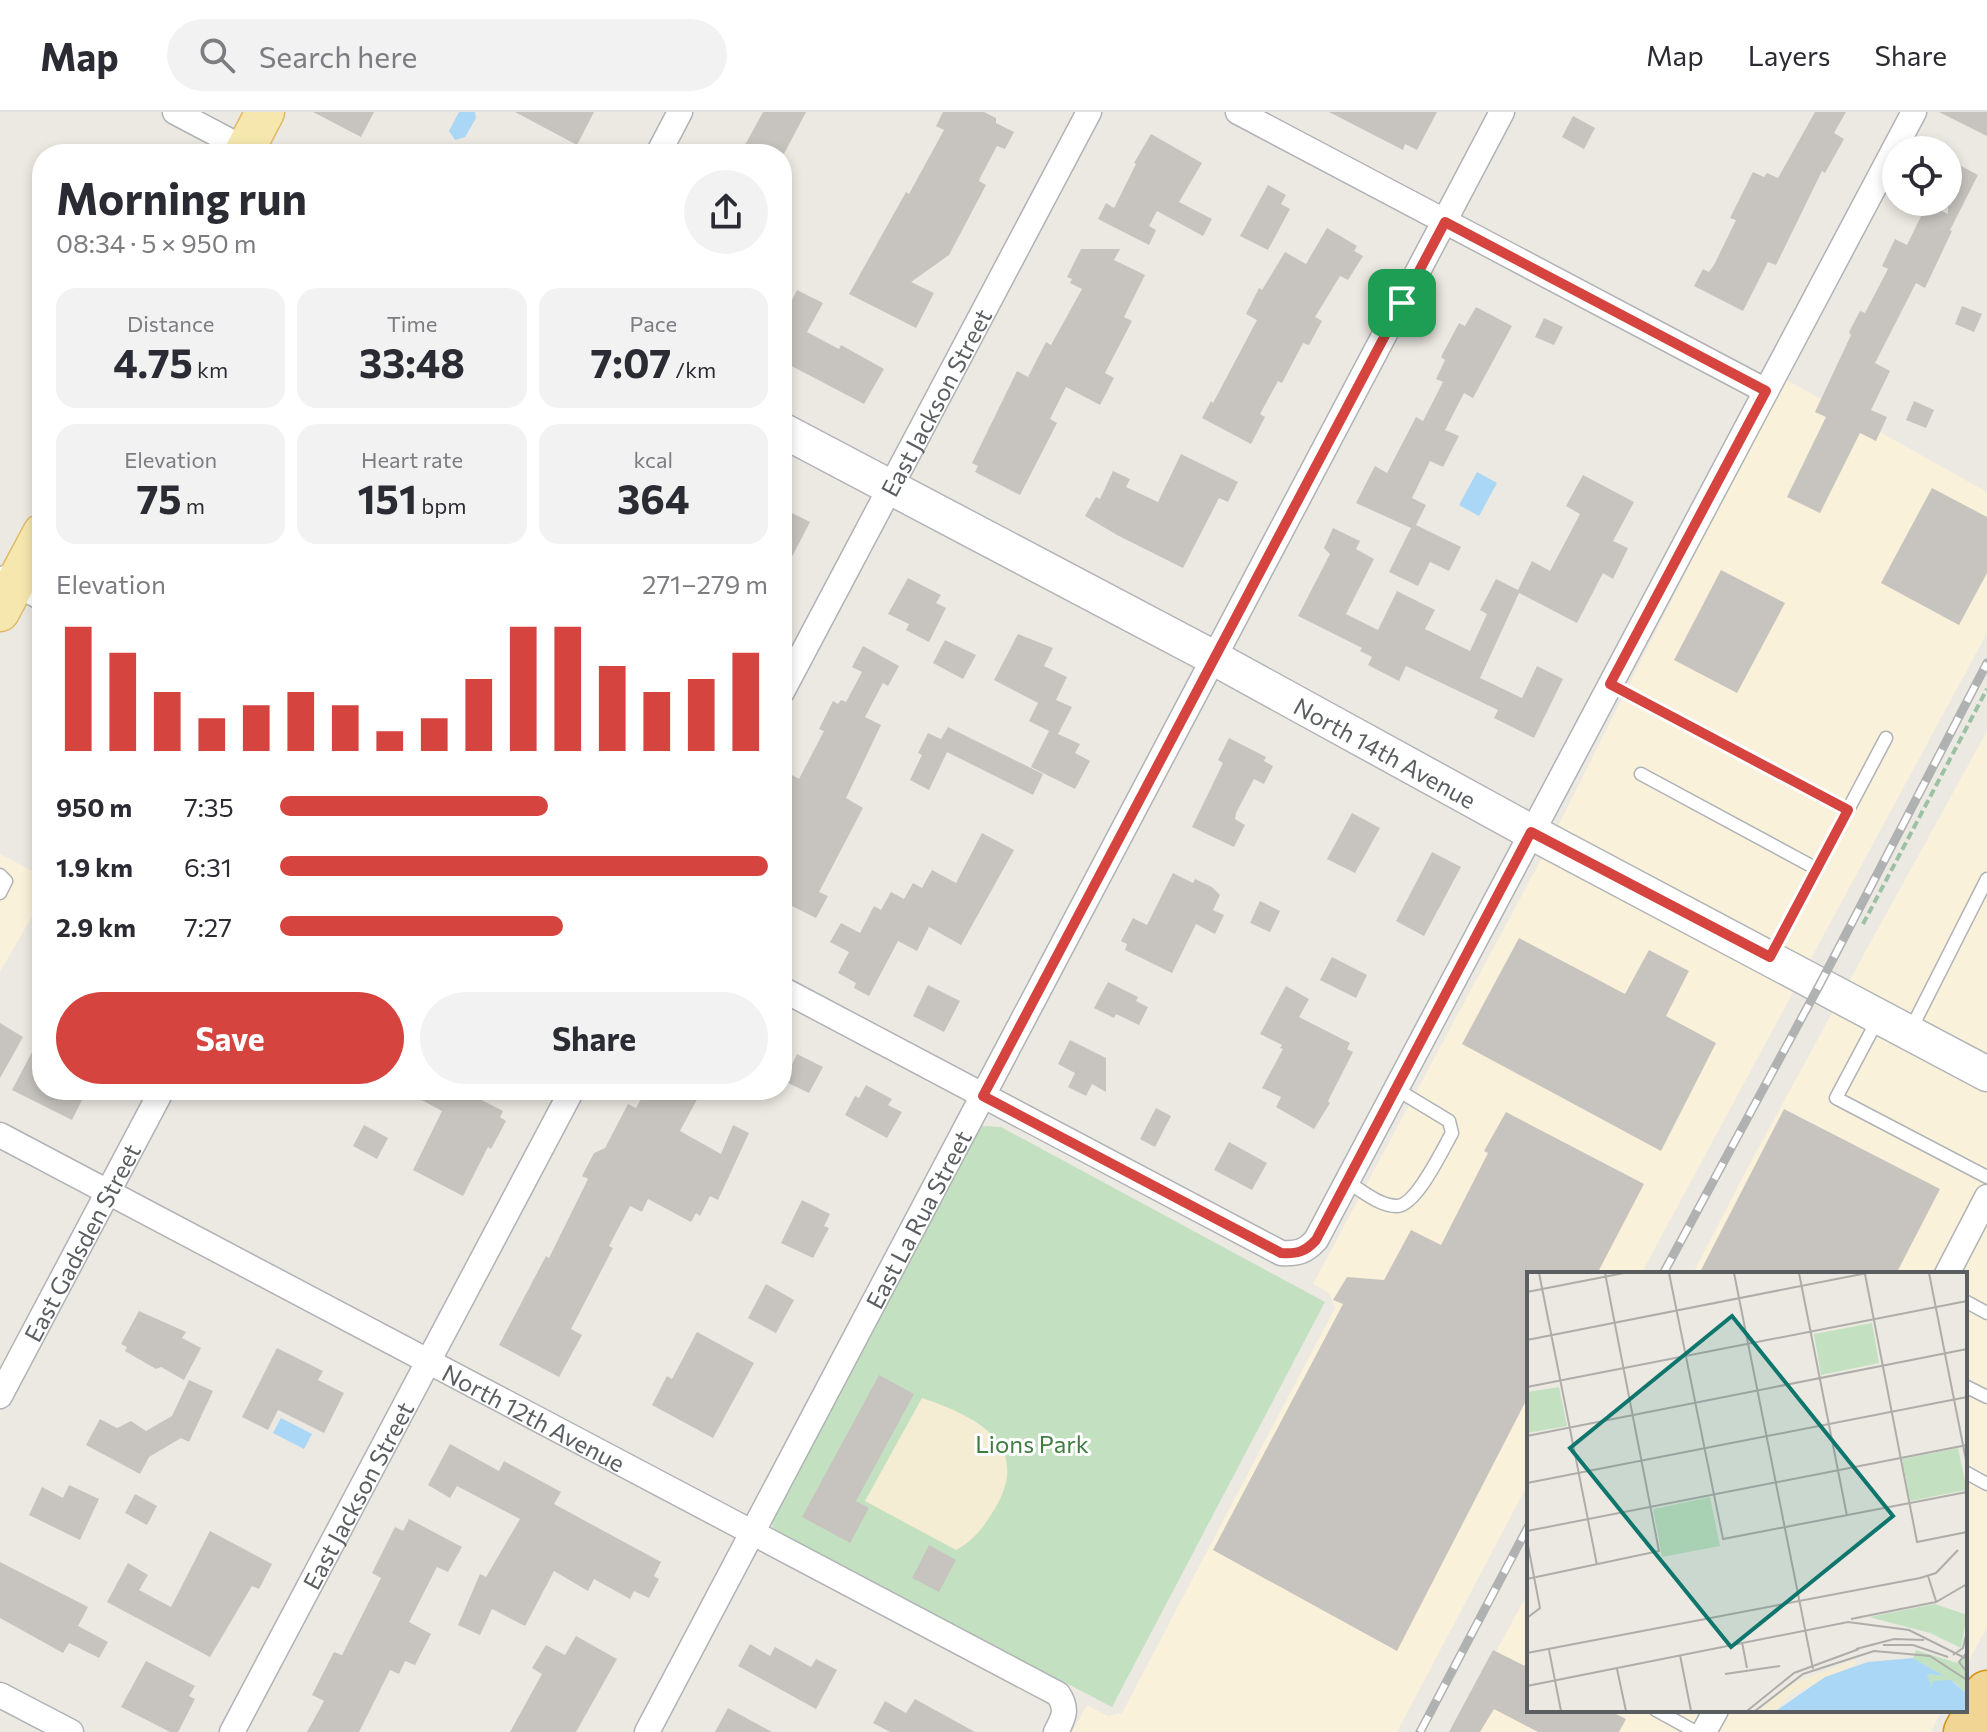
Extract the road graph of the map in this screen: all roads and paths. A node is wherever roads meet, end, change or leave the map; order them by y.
1 (175, 112) edge
2 (265, 112) edge
3 (680, 112) edge
4 (1089, 112) edge
5 (1238, 112) edge
6 (1502, 112) edge
7 (1914, 112) edge
8 (233, 144) edge
9 (251, 144) edge
10 (663, 144) edge
11 (1445, 222) junction
12 (1766, 391) junction
13 (792, 435) edge
14 (891, 487) junction
15 (32, 554) edge
16 (14, 592) edge
17 (1214, 658) junction
18 (792, 673) edge
19 (1610, 684) junction
20 (1987, 689) edge
21 (1886, 738) dead end
22 (1641, 774) dead end
23 (1848, 810) junction
24 (1531, 832) junction
25 (1817, 869) junction
26 (1987, 879) edge
27 (1863, 924) dead end
28 (1770, 957) junction
29 (792, 994) edge
30 (1879, 1016) junction
31 (1910, 1032) junction
32 (1982, 1068) edge
33 (1396, 1089) junction
34 (983, 1096) junction
35 (157, 1100) edge
36 (567, 1100) edge
37 (0, 1135) edge
38 (1987, 1177) edge
39 (1346, 1181) junction
40 (108, 1193) junction
41 (1987, 1197) edge
42 (1948, 1272) edge
43 (1967, 1302) edge
44 (1987, 1313) edge
45 (428, 1361) junction
46 (1967, 1387) edge
47 (0, 1396) edge
48 (1987, 1397) edge
49 (1967, 1473) edge
50 (1987, 1484) edge
51 (752, 1533) junction
52 (1987, 1693) edge
53 (0, 1695) edge
54 (1663, 1712) edge
55 (1715, 1712) edge
56 (71, 1732) edge
57 (232, 1732) edge
58 (647, 1732) edge
59 (1056, 1732) edge
60 (1696, 1732) edge
61 (1704, 1732) edge
62 (1966, 1732) edge

1 - 8 street
2 - 9 main road
3 - 10 street
4 - 14 street, East Jackson Street
5 - 11 street
6 - 11 street, East La Rua Street
7 - 12 street
11 - 12 street
11 - 17 street, East La Rua Street
12 - 19 street
13 - 14 street, North 14th Avenue
14 - 17 street, North 14th Avenue
14 - 18 street, East Jackson Street
15 - 16 main road
17 - 24 street, North 14th Avenue
17 - 34 street, East La Rua Street
19 - 23 lane
19 - 24 street
20 - 27 path
21 - 23 lane
22 - 25 lane
23 - 25 lane
24 - 28 street, North 14th Avenue
24 - 33 street
25 - 28 lane
26 - 31 lane
28 - 30 street, North 14th Avenue
29 - 34 street
30 - 31 street, North 14th Avenue
30 - 38 lane
31 - 32 street, North 14th Avenue
33 - 39 street
33 - 39 lane
34 - 39 street
34 - 51 street, East La Rua Street
35 - 40 street, East Gadsden Street
36 - 45 street, East Jackson Street
37 - 40 street, North 12th Avenue
40 - 45 street, North 12th Avenue
40 - 47 street, East Gadsden Street
41 - 42 street
43 - 44 lane
45 - 51 street, North 12th Avenue
45 - 57 street, East Jackson Street
46 - 48 lane
49 - 50 lane
51 - 58 street, East La Rua Street
51 - 59 street, North 12th Avenue
52 - 62 highway
53 - 56 street
54 - 60 lane
55 - 61 street

